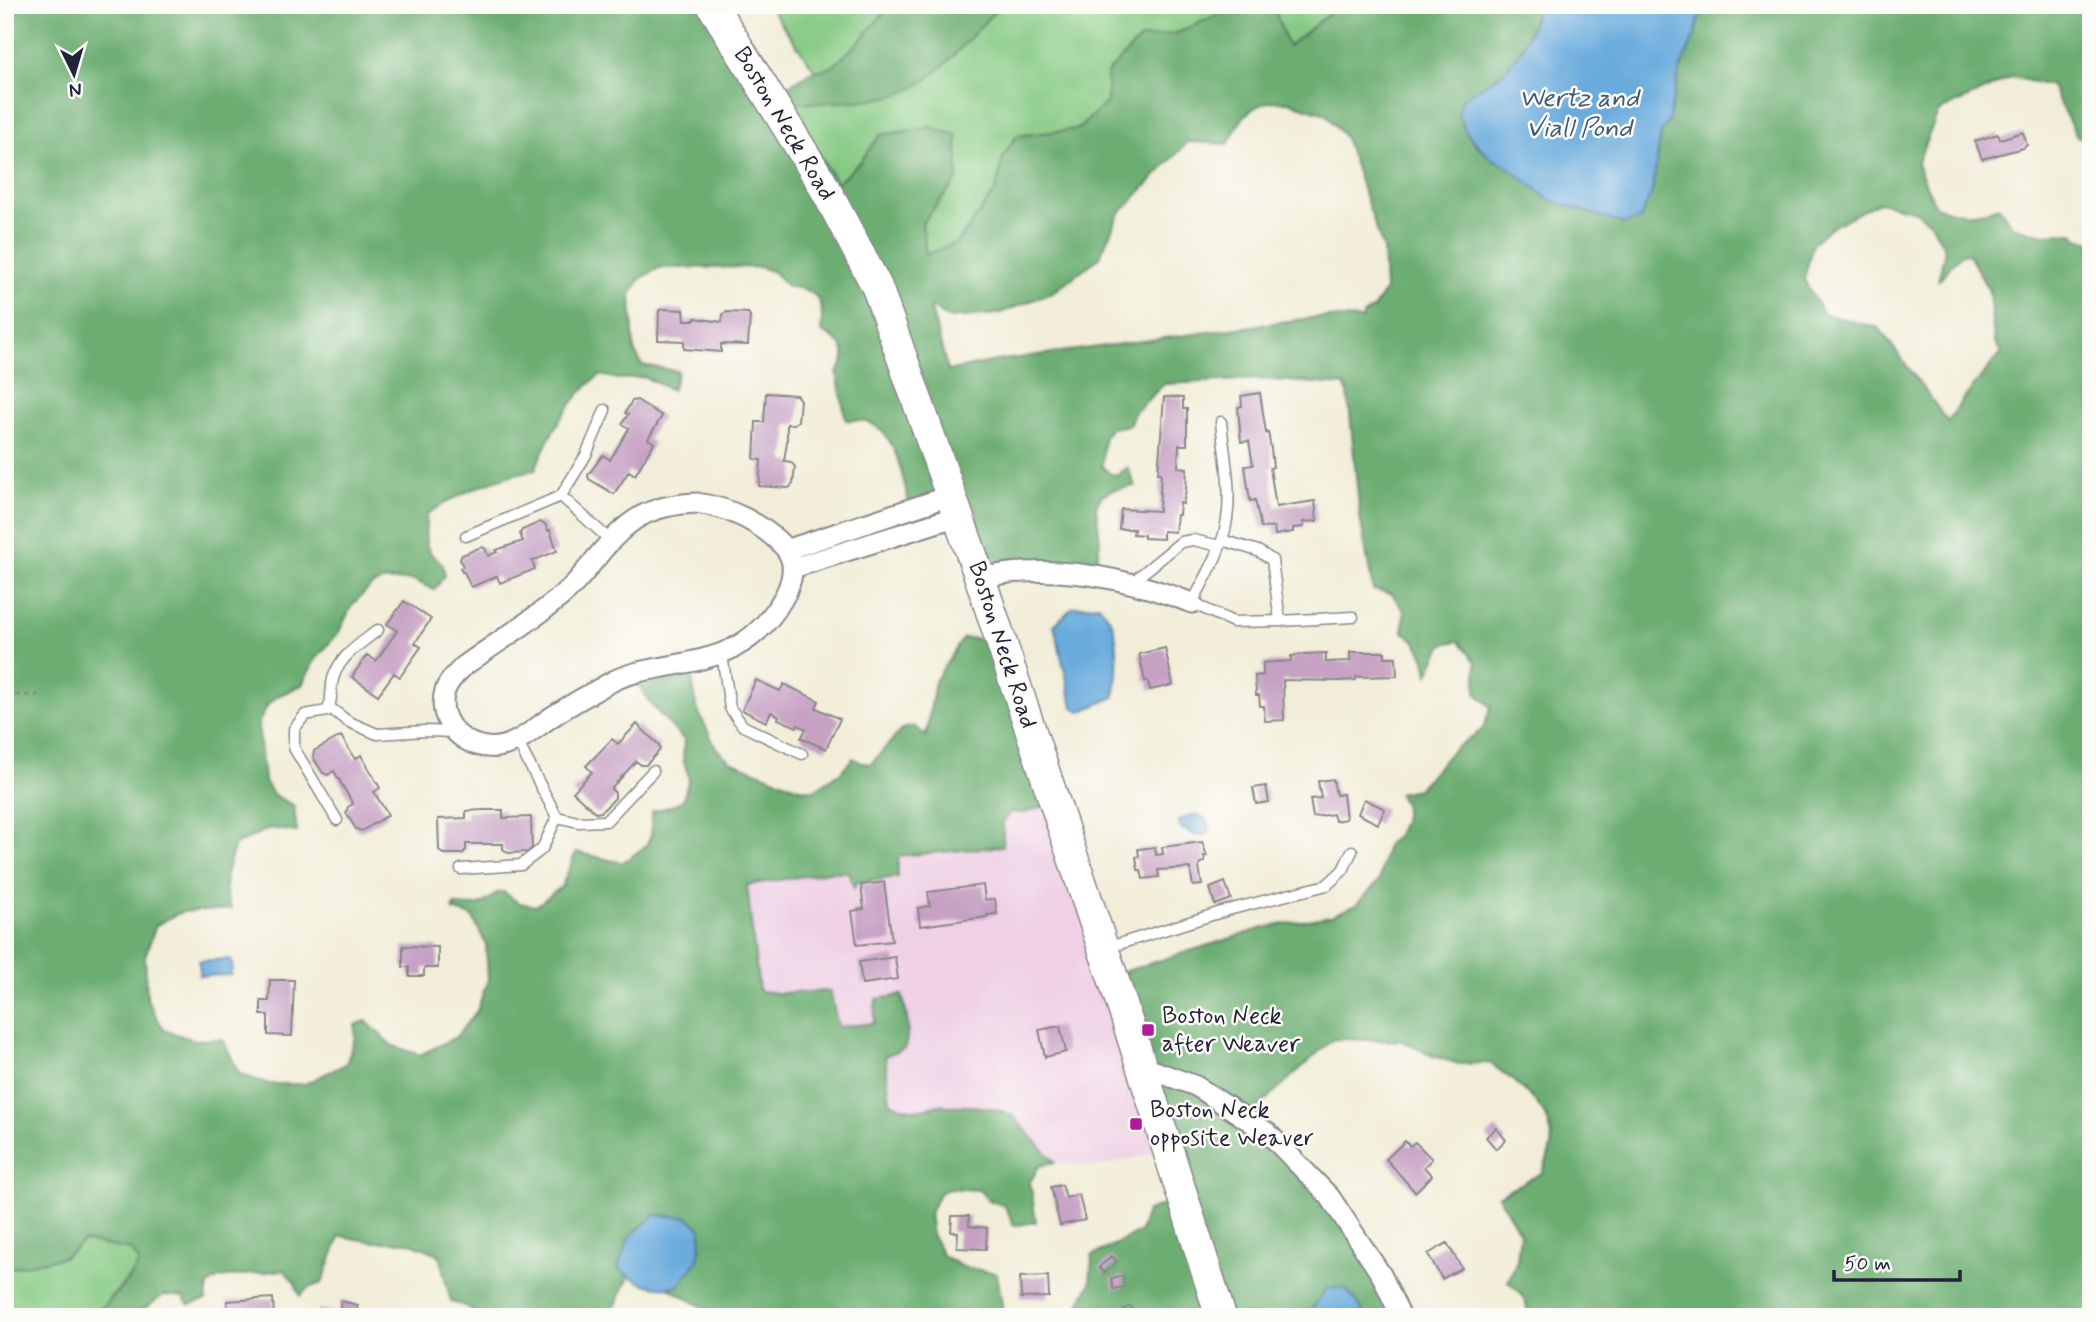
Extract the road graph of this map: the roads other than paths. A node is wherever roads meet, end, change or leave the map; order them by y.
1 (712, 5) edge
2 (605, 410) dead end
3 (1221, 422) dead end
4 (561, 496) junction
5 (955, 506) junction
6 (887, 517) junction
7 (466, 536) dead end
8 (894, 536) junction
9 (611, 541) junction
10 (1221, 543) junction
11 (786, 550) junction
12 (793, 569) junction
13 (980, 578) junction
14 (1130, 583) junction
15 (1192, 603) junction
16 (1353, 617) dead end
17 (1280, 621) junction
18 (378, 630) dead end
19 (722, 654) junction
20 (329, 707) junction
21 (455, 732) junction
22 (517, 741) junction
23 (802, 754) dead end
24 (653, 771) dead end
25 (557, 817) junction
26 (337, 820) dead end
27 (1352, 851) dead end
28 (461, 869) dead end
29 (1104, 949) junction
30 (1141, 1066) junction
31 (1221, 1317) edge
32 (1401, 1317) edge

1 - 5 main road, Boston Neck Road
2 - 4 lane
3 - 10 lane
4 - 7 lane
4 - 9 lane
5 - 6 street
5 - 8 street
5 - 13 main road, Boston Neck Road
6 - 8 street
6 - 11 street
8 - 12 street
9 - 11 street
9 - 21 street
10 - 14 lane
10 - 15 lane
10 - 17 lane
11 - 12 street
12 - 19 street
13 - 14 street
13 - 29 main road, Boston Neck Road
14 - 15 street
15 - 17 lane
16 - 17 lane
18 - 20 lane
19 - 22 street
19 - 23 lane
20 - 21 lane
20 - 26 lane
21 - 22 street
22 - 25 lane
24 - 25 lane
25 - 28 lane
27 - 29 lane
29 - 30 main road, Boston Neck Road
30 - 31 main road, Boston Neck Road
30 - 32 street

